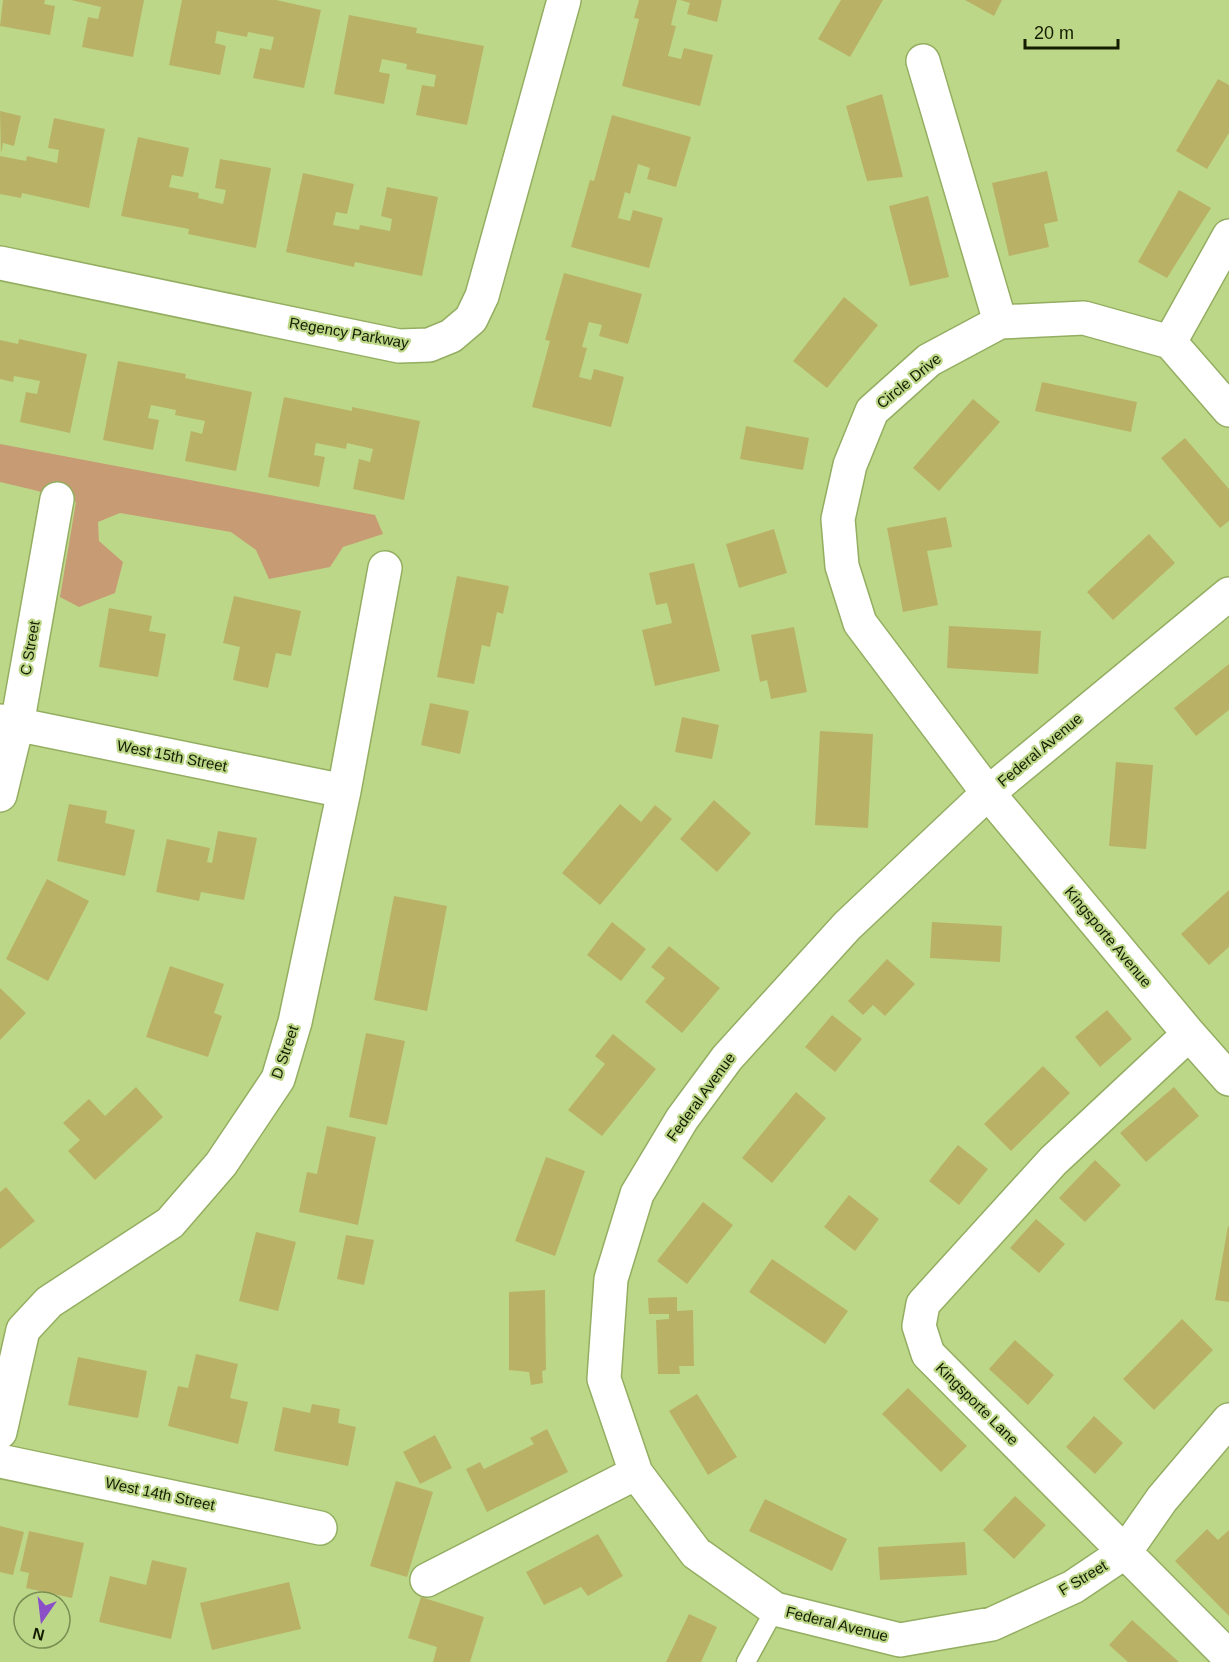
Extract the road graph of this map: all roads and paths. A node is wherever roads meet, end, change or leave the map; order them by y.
1 (564, 0) edge
2 (923, 61) dead end
3 (1229, 236) edge
4 (0, 263) edge
5 (1000, 322) junction
6 (1170, 342) junction
7 (1229, 410) edge
8 (57, 499) dead end
9 (386, 568) dead end
10 (1229, 594) edge
11 (8, 723) edge
12 (344, 791) junction
13 (988, 794) junction
14 (0, 795) edge
15 (1189, 1034) junction
16 (1229, 1079) edge
17 (1229, 1420) edge
18 (0, 1432) edge
19 (0, 1461) edge
20 (636, 1473) junction
21 (320, 1528) dead end
22 (1125, 1552) junction
23 (427, 1580) dead end
24 (775, 1609) junction
25 (902, 1651) edge
26 (1229, 1657) edge
27 (746, 1662) edge

1 - 4 street, Regency Parkway
2 - 5 street
3 - 6 street
5 - 6 street, Circle Drive
5 - 13 street, Circle Drive
6 - 7 street
8 - 11 street, C Street
9 - 12 street, D Street
10 - 13 street, Federal Avenue
11 - 12 street, West 15th Street
11 - 14 street, C Street
12 - 18 street, D Street
13 - 15 street, Kingsporte Avenue
13 - 20 street, Federal Avenue
15 - 16 street, Kingsporte Avenue
15 - 22 street, Kingsporte Lane
17 - 22 street, F Street
19 - 21 street, West 14th Street
20 - 23 street
20 - 24 street, Federal Avenue
22 - 25 street, F Street
22 - 26 street, Kingsporte Lane
24 - 25 street, Federal Avenue
24 - 27 lane

